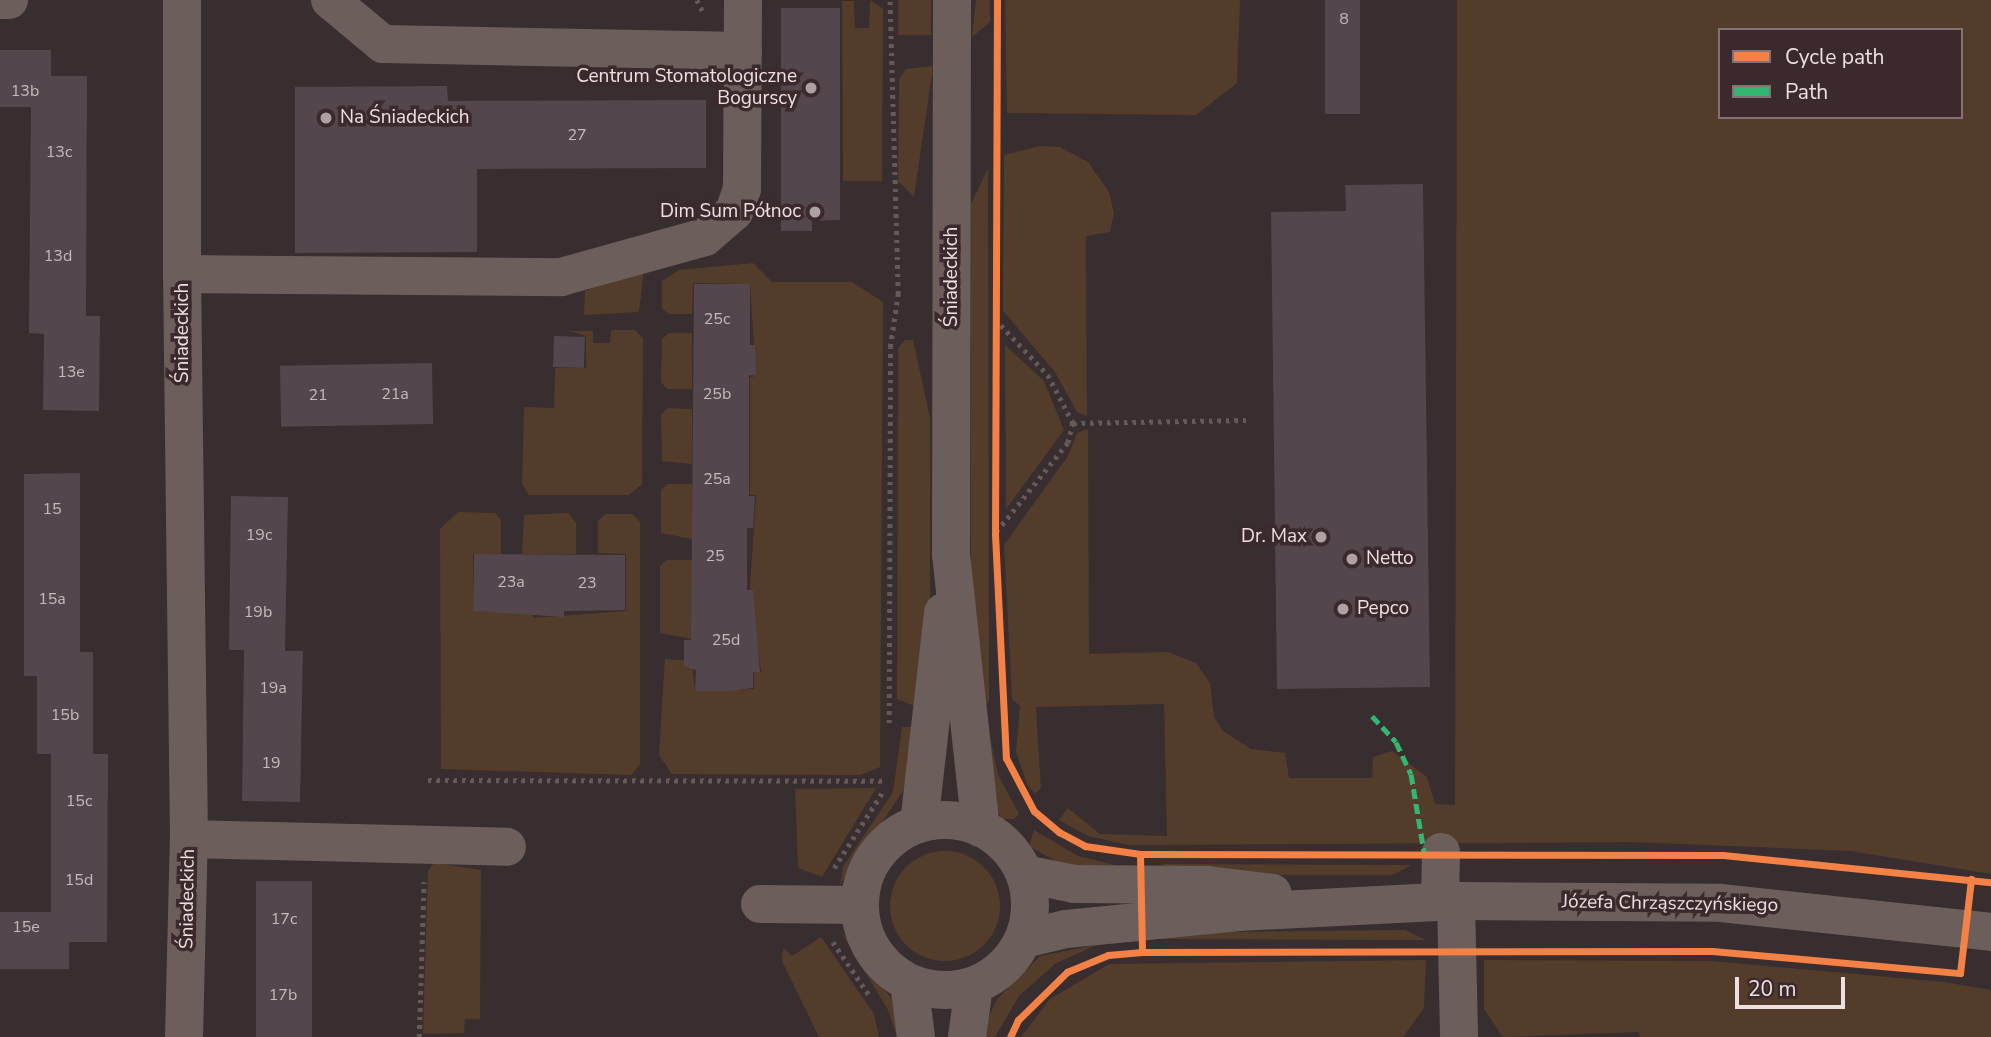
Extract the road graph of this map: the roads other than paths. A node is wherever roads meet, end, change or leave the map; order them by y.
1 (0, 0) edge
2 (9, 0) edge
3 (183, 0) edge
4 (330, 0) edge
5 (743, 0) edge
6 (952, 0) edge
7 (743, 51) junction
8 (182, 274) junction
9 (951, 554) junction
10 (919, 824) junction
11 (981, 828) junction
12 (189, 839) junction
13 (507, 847) dead end
14 (1441, 852) dead end
15 (1025, 874) junction
16 (1448, 901) junction
17 (1348, 902) junction
18 (760, 904) dead end
19 (859, 905) junction
20 (1991, 932) edge
21 (1024, 939) junction
22 (909, 983) junction
23 (974, 986) junction
24 (184, 1037) edge
25 (915, 1037) edge
26 (967, 1037) edge
27 (1459, 1037) edge

1 - 2 street
3 - 8 street
4 - 7 street
5 - 7 street, Śniadeckich
6 - 9 street, Śniadeckich
7 - 8 street, Śniadeckich
8 - 12 street, Śniadeckich
9 - 10 street, Śniadeckich
9 - 11 street, Śniadeckich
10 - 11 street
10 - 19 street
11 - 15 street
12 - 13 street
12 - 24 street, Śniadeckich
14 - 16 street
15 - 17 street, Józefa Chrząszczyńskiego
15 - 21 street
16 - 17 street, Józefa Chrząszczyńskiego
16 - 20 street, Józefa Chrząszczyńskiego
16 - 27 street
17 - 21 street, Józefa Chrząszczyńskiego
18 - 19 street
19 - 22 street
21 - 23 street
22 - 23 street
22 - 25 street
23 - 26 street

